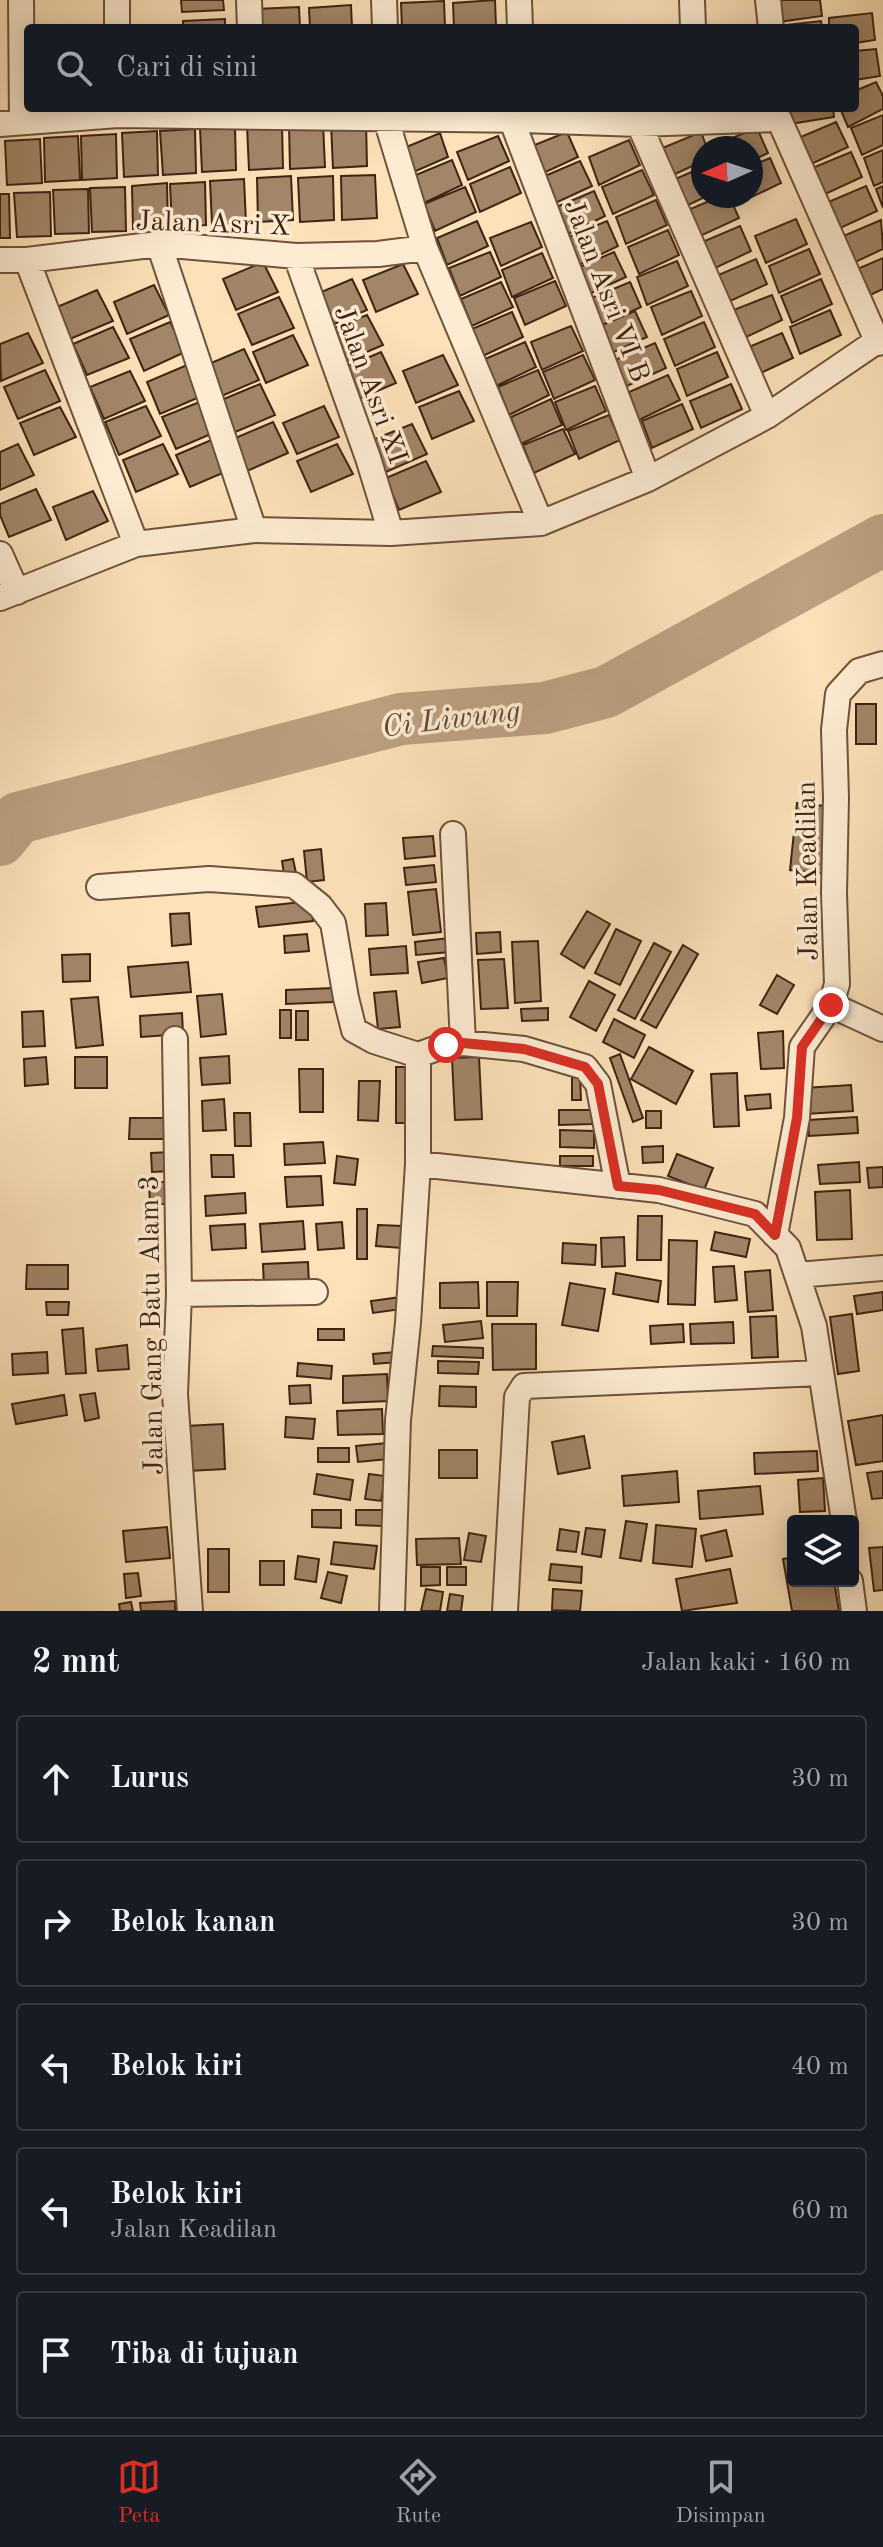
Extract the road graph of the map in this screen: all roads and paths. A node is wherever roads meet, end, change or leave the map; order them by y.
1 (21, 0) edge
2 (117, 0) edge
3 (249, 0) edge
4 (384, 0) edge
5 (519, 0) edge
6 (692, 0) edge
7 (768, 0) edge
8 (117, 24) edge
9 (250, 24) edge
10 (385, 24) edge
11 (520, 24) edge
12 (693, 24) edge
13 (771, 24) edge
14 (118, 112) edge
15 (251, 112) edge
16 (386, 113) edge
17 (779, 113) edge
18 (518, 116) edge
19 (11, 123) edge
20 (639, 124) junction
21 (159, 244) junction
22 (425, 248) junction
23 (296, 256) junction
24 (0, 260) edge
25 (27, 260) junction
26 (880, 340) edge
27 (767, 416) junction
28 (648, 479) junction
29 (541, 523) junction
30 (254, 530) junction
31 (391, 533) junction
32 (136, 544) junction
33 (0, 554) edge
34 (8, 595) edge
35 (883, 664) edge
36 (453, 834) dead end
37 (99, 887) dead end
38 (831, 1005) junction
39 (883, 1029) edge
40 (175, 1039) dead end
41 (463, 1043) junction
42 (418, 1055) junction
43 (418, 1164) junction
44 (618, 1186) junction
45 (775, 1235) junction
46 (883, 1268) edge
47 (797, 1275) junction
48 (315, 1292) dead end
49 (179, 1294) junction
50 (821, 1373) junction
51 (843, 1515) edge
52 (851, 1587) edge
53 (190, 1611) edge
54 (392, 1611) edge
55 (505, 1611) edge
56 (854, 1611) edge

1 - 19 street
2 - 8 street
3 - 9 street
4 - 10 street
5 - 11 street
6 - 12 street
7 - 13 street
14 - 15 street
14 - 19 street
15 - 16 street
16 - 18 street
16 - 22 street
17 - 20 street
17 - 26 street
18 - 20 street
18 - 28 street, Jalan Asri VI B
20 - 27 street
21 - 23 street, Jalan Asri X
21 - 25 street, Jalan Asri X
21 - 30 street
22 - 23 street, Jalan Asri X
22 - 29 street
23 - 31 street, Jalan Asri XI
24 - 25 street, Jalan Asri X
25 - 32 street
26 - 27 street
27 - 28 street
28 - 29 street
29 - 31 street
30 - 31 street
30 - 32 street
32 - 34 street
33 - 34 street
35 - 38 street, Jalan Keadilan
36 - 41 street
37 - 42 street
38 - 39 street
38 - 45 street, Jalan Keadilan
40 - 49 street, Jalan Gang Batu Alam 3
41 - 42 street
41 - 44 street
42 - 43 street
43 - 44 street
43 - 54 street
44 - 45 street
45 - 47 street
46 - 47 street
47 - 50 street
48 - 49 street
49 - 53 street, Jalan Gang Batu Alam 3
50 - 51 street
50 - 55 street
52 - 56 street

